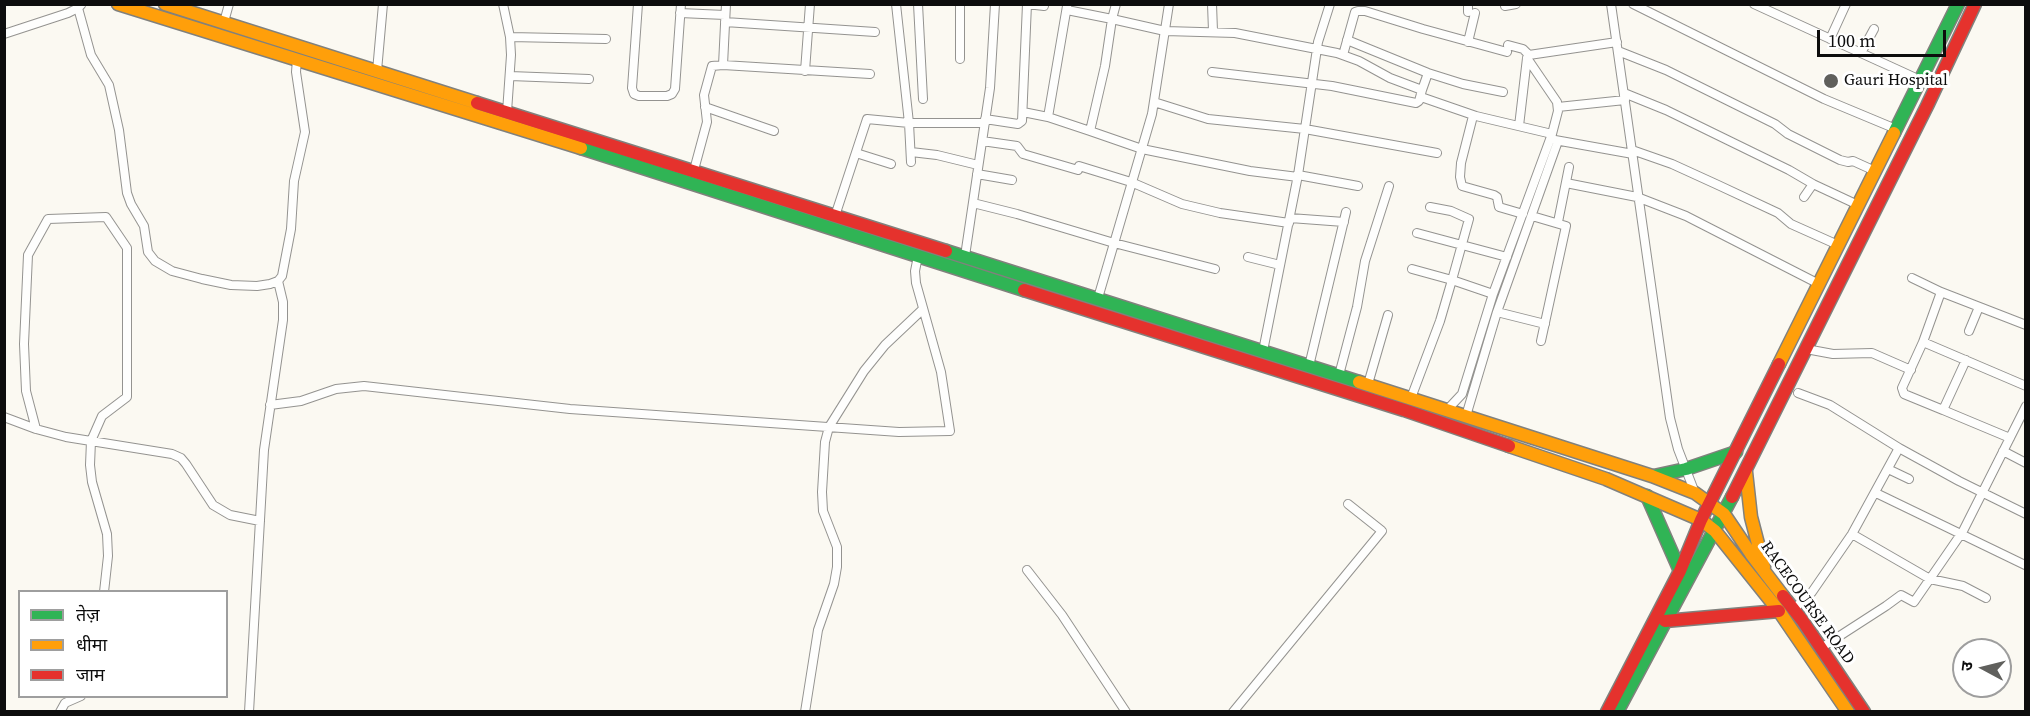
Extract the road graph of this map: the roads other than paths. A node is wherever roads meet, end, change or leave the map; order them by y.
1 (118, 4) edge
2 (165, 4) edge
3 (229, 4) edge
4 (383, 4) edge
5 (503, 4) edge
6 (638, 4) edge
7 (726, 4) edge
8 (810, 4) edge
9 (896, 4) edge
10 (918, 4) edge
11 (960, 4) edge
12 (995, 4) edge
13 (1027, 4) edge
14 (1116, 4) edge
15 (1168, 4) edge
16 (1212, 4) edge
17 (1330, 4) edge
18 (1516, 4) edge
19 (1611, 4) edge
20 (1633, 4) edge
21 (1754, 4) edge
22 (1782, 4) edge
23 (1846, 4) edge
24 (1958, 4) edge
25 (1975, 4) edge
26 (80, 6) edge
27 (1044, 6) dead end
28 (1505, 6) dead end
29 (1067, 7) edge
30 (199, 9) edge
31 (680, 9) edge
32 (1470, 10) edge
33 (1777, 15) junction
34 (725, 18) junction
35 (1112, 19) junction
36 (224, 22) junction
37 (808, 28) junction
38 (1874, 29) dead end
39 (1165, 31) junction
40 (1213, 31) junction
41 (875, 32) dead end
42 (4, 34) edge
43 (510, 37) junction
44 (606, 39) dead end
45 (1830, 39) junction
46 (1347, 40) junction
47 (1468, 42) junction
48 (1617, 42) junction
49 (1317, 49) junction
50 (1618, 51) junction
51 (1861, 53) junction
52 (1343, 55) junction
53 (1528, 56) junction
54 (297, 59) junction
55 (960, 59) dead end
56 (723, 65) junction
57 (377, 71) junction
58 (806, 71) junction
59 (1212, 72) dead end
60 (1428, 73) junction
61 (870, 74) dead end
62 (510, 76) junction
63 (589, 79) dead end
64 (1920, 80) junction
65 (1312, 83) junction
66 (1503, 92) dead end
67 (1421, 93) junction
68 (1624, 96) junction
69 (923, 99) dead end
70 (1154, 102) junction
71 (705, 107) junction
72 (1558, 107) junction
73 (507, 112) junction
74 (1023, 112) junction
75 (1473, 116) junction
76 (1048, 117) junction
77 (985, 121) junction
78 (909, 123) junction
79 (1519, 126) junction
80 (1305, 129) junction
81 (1896, 129) junction
82 (774, 131) dead end
83 (1090, 131) junction
84 (1554, 138) junction
85 (982, 141) junction
86 (1142, 149) junction
87 (911, 152) junction
88 (1632, 152) junction
89 (856, 153) junction
90 (1437, 153) dead end
91 (911, 162) dead end
92 (891, 164) dead end
93 (978, 165) junction
94 (1569, 167) dead end
95 (694, 170) junction
96 (1875, 171) junction
97 (977, 174) junction
98 (1298, 176) junction
99 (1012, 180) dead end
100 (1131, 182) junction
101 (1566, 183) junction
102 (1813, 184) junction
103 (1358, 186) dead end
104 (1389, 186) dead end
105 (1637, 197) junction
106 (1804, 197) dead end
107 (973, 203) junction
108 (1858, 205) junction
109 (1430, 207) dead end
110 (1531, 210) junction
111 (1346, 212) dead end
112 (1523, 214) junction
113 (835, 216) junction
114 (1344, 222) junction
115 (1558, 222) junction
116 (1289, 223) junction
117 (1418, 233) dead end
118 (1114, 243) junction
119 (1461, 244) junction
120 (1838, 245) junction
121 (918, 256) junction
122 (965, 256) junction
123 (1507, 257) junction
124 (1248, 258) dead end
125 (1280, 265) junction
126 (1215, 269) dead end
127 (1412, 269) dead end
128 (1912, 278) dead end
129 (1452, 280) junction
130 (278, 281) junction
131 (1819, 284) junction
132 (1941, 292) junction
133 (1493, 294) junction
134 (1098, 298) junction
135 (1979, 307) junction
136 (922, 310) junction
137 (1497, 312) junction
138 (1388, 315) dead end
139 (1545, 324) junction
140 (2025, 326) edge
141 (1968, 331) dead end
142 (1541, 341) dead end
143 (1923, 342) junction
144 (1806, 349) junction
145 (1263, 351) junction
146 (1965, 360) junction
147 (1309, 366) junction
148 (1911, 370) junction
149 (1339, 375) junction
150 (1368, 384) junction
151 (2025, 386) edge
152 (1798, 393) dead end
153 (1411, 398) junction
154 (270, 405) junction
155 (2025, 406) edge
156 (1447, 410) junction
157 (1943, 410) junction
158 (1466, 416) junction
159 (4, 417) edge
160 (829, 427) junction
161 (36, 429) junction
162 (2010, 438) junction
163 (91, 441) junction
164 (1899, 448) junction
165 (2003, 451) junction
166 (1736, 452) junction
167 (2025, 463) edge
168 (1686, 469) junction
169 (1888, 469) junction
170 (1746, 471) junction
171 (1652, 476) junction
172 (1909, 479) dead end
173 (1982, 492) junction
174 (1695, 493) junction
175 (1876, 493) junction
176 (1647, 496) junction
177 (1710, 503) junction
178 (1348, 504) dead end
179 (1724, 514) junction
180 (2025, 514) edge
181 (1701, 520) junction
182 (260, 521) junction
183 (1715, 531) junction
184 (1961, 533) junction
185 (1852, 534) junction
186 (2025, 565) edge
187 (1027, 570) dead end
188 (1680, 571) junction
189 (1765, 572) junction
190 (1930, 579) junction
191 (104, 590) edge
192 (1986, 598) dead end
193 (1794, 609) junction
194 (1779, 611) junction
195 (1665, 621) junction
196 (1821, 648) junction
197 (76, 698) edge
198 (60, 711) edge
199 (249, 711) edge
200 (805, 711) edge
201 (1126, 711) edge
202 (1233, 711) edge
203 (1607, 711) edge
204 (1617, 711) edge
205 (1848, 711) edge
206 (1864, 711) edge

1 - 54 main road, RACECOURSE ROAD
2 - 30 main road, RACECOURSE ROAD
3 - 36 street
4 - 57 street
5 - 43 street
6 - 31 street
7 - 34 street
8 - 37 street
9 - 78 street
10 - 69 street
11 - 55 street
12 - 77 street
13 - 27 street
13 - 74 street
14 - 35 street
15 - 39 street
16 - 40 street
17 - 49 street
18 - 28 street
19 - 48 street
20 - 81 street
21 - 33 street
22 - 33 street
23 - 45 street
24 - 64 main road
25 - 144 main road
26 - 42 street
26 - 130 street
29 - 35 street
29 - 76 street
30 - 36 main road, RACECOURSE ROAD
31 - 34 street
32 - 47 street
33 - 45 street
34 - 37 street
34 - 56 street
35 - 39 street
35 - 83 street
36 - 57 main road, RACECOURSE ROAD
37 - 41 street
37 - 58 street
38 - 51 street
39 - 40 street
39 - 70 street
40 - 49 street
43 - 44 street
43 - 62 street
45 - 51 street
46 - 47 street
46 - 52 street
46 - 60 street
47 - 53 street
48 - 50 street
48 - 53 street
49 - 52 street
49 - 65 street
50 - 68 street
50 - 96 street
51 - 64 street
52 - 67 street
53 - 72 street
53 - 79 street
54 - 121 main road, RACECOURSE ROAD
54 - 130 street
56 - 58 street
56 - 71 street
57 - 73 main road, RACECOURSE ROAD
58 - 61 street
59 - 65 street
60 - 66 street
60 - 67 street
62 - 63 street
62 - 73 street
64 - 81 main road
65 - 67 street
65 - 80 street
67 - 75 street
68 - 72 street
68 - 88 street
68 - 102 street
70 - 80 street
70 - 86 street
71 - 82 street
71 - 95 street
72 - 84 street
73 - 95 main road, RACECOURSE ROAD
74 - 76 street
74 - 77 street
75 - 79 street
75 - 112 street
76 - 83 street
77 - 78 street
77 - 85 street
78 - 87 street
78 - 89 street
79 - 84 street
80 - 90 street
80 - 98 street
81 - 96 main road
83 - 86 street
84 - 88 street
84 - 110 street
85 - 93 street
85 - 100 street
86 - 98 street
86 - 100 street
87 - 91 street
87 - 93 street
88 - 105 street
88 - 120 street
89 - 92 street
89 - 113 street
93 - 97 street
94 - 101 street
95 - 113 main road, RACECOURSE ROAD
96 - 108 main road
97 - 99 street
97 - 107 street
98 - 103 street
98 - 116 street
100 - 116 street
100 - 118 street
101 - 105 street
101 - 115 street
102 - 106 street
102 - 108 street
104 - 149 street
105 - 131 street
105 - 168 street
107 - 118 street
107 - 122 street
108 - 120 main road
109 - 119 street
110 - 112 street
110 - 115 street
110 - 137 street
111 - 114 street
112 - 123 street
113 - 122 main road, RACECOURSE ROAD
114 - 116 street
114 - 147 street
115 - 139 street
116 - 125 street
117 - 119 street
118 - 126 street
118 - 134 street
119 - 123 street
119 - 129 street
120 - 131 main road
121 - 136 street
121 - 176 main road, RACECOURSE ROAD
122 - 134 main road, RACECOURSE ROAD
123 - 133 street
124 - 125 street
125 - 145 street
127 - 129 street
128 - 132 street
129 - 133 street
129 - 153 street
130 - 154 street
131 - 166 main road
132 - 135 street
132 - 143 street
133 - 156 street
134 - 145 main road, RACECOURSE ROAD
135 - 140 street
135 - 141 street
136 - 160 street
136 - 160 street
137 - 139 street
137 - 158 street
138 - 150 street
139 - 142 street
143 - 146 street
143 - 148 street
144 - 148 street
144 - 170 main road
145 - 147 main road, RACECOURSE ROAD
146 - 151 street
146 - 157 street
147 - 149 main road, RACECOURSE ROAD
148 - 157 street
149 - 150 main road, RACECOURSE ROAD
150 - 153 main road, RACECOURSE ROAD
152 - 164 street
153 - 156 main road, RACECOURSE ROAD
154 - 160 street
154 - 182 street
155 - 162 street
156 - 158 main road, RACECOURSE ROAD
157 - 162 street
158 - 171 main road, RACECOURSE ROAD
159 - 161 street
160 - 200 street
161 - 163 street
161 - 163 street
162 - 165 street
163 - 182 street
163 - 191 street
164 - 169 street
164 - 173 street
165 - 167 street
165 - 173 street
166 - 168 main road
166 - 177 main road
168 - 171 main road
168 - 174 street
169 - 172 street
169 - 175 street
170 - 179 main road
170 - 189 main road
171 - 174 main road, RACECOURSE ROAD
173 - 180 street
173 - 184 street
174 - 177 main road, RACECOURSE ROAD
175 - 184 street
175 - 185 street
176 - 181 main road, RACECOURSE ROAD
176 - 188 main road
177 - 179 main road, RACECOURSE ROAD
177 - 181 main road
178 - 202 street
179 - 183 main road
179 - 189 main road, RACECOURSE ROAD
181 - 183 main road, RACECOURSE ROAD
181 - 188 main road
182 - 199 street
183 - 194 main road, RACECOURSE ROAD
183 - 195 main road
184 - 186 street
184 - 190 street
185 - 190 street
185 - 193 street
187 - 201 street
188 - 203 main road
189 - 193 main road, RACECOURSE ROAD
190 - 192 street
190 - 196 street
193 - 196 main road, RACECOURSE ROAD
194 - 195 main road
194 - 205 main road, RACECOURSE ROAD
195 - 204 main road
196 - 206 main road, RACECOURSE ROAD
197 - 198 street

